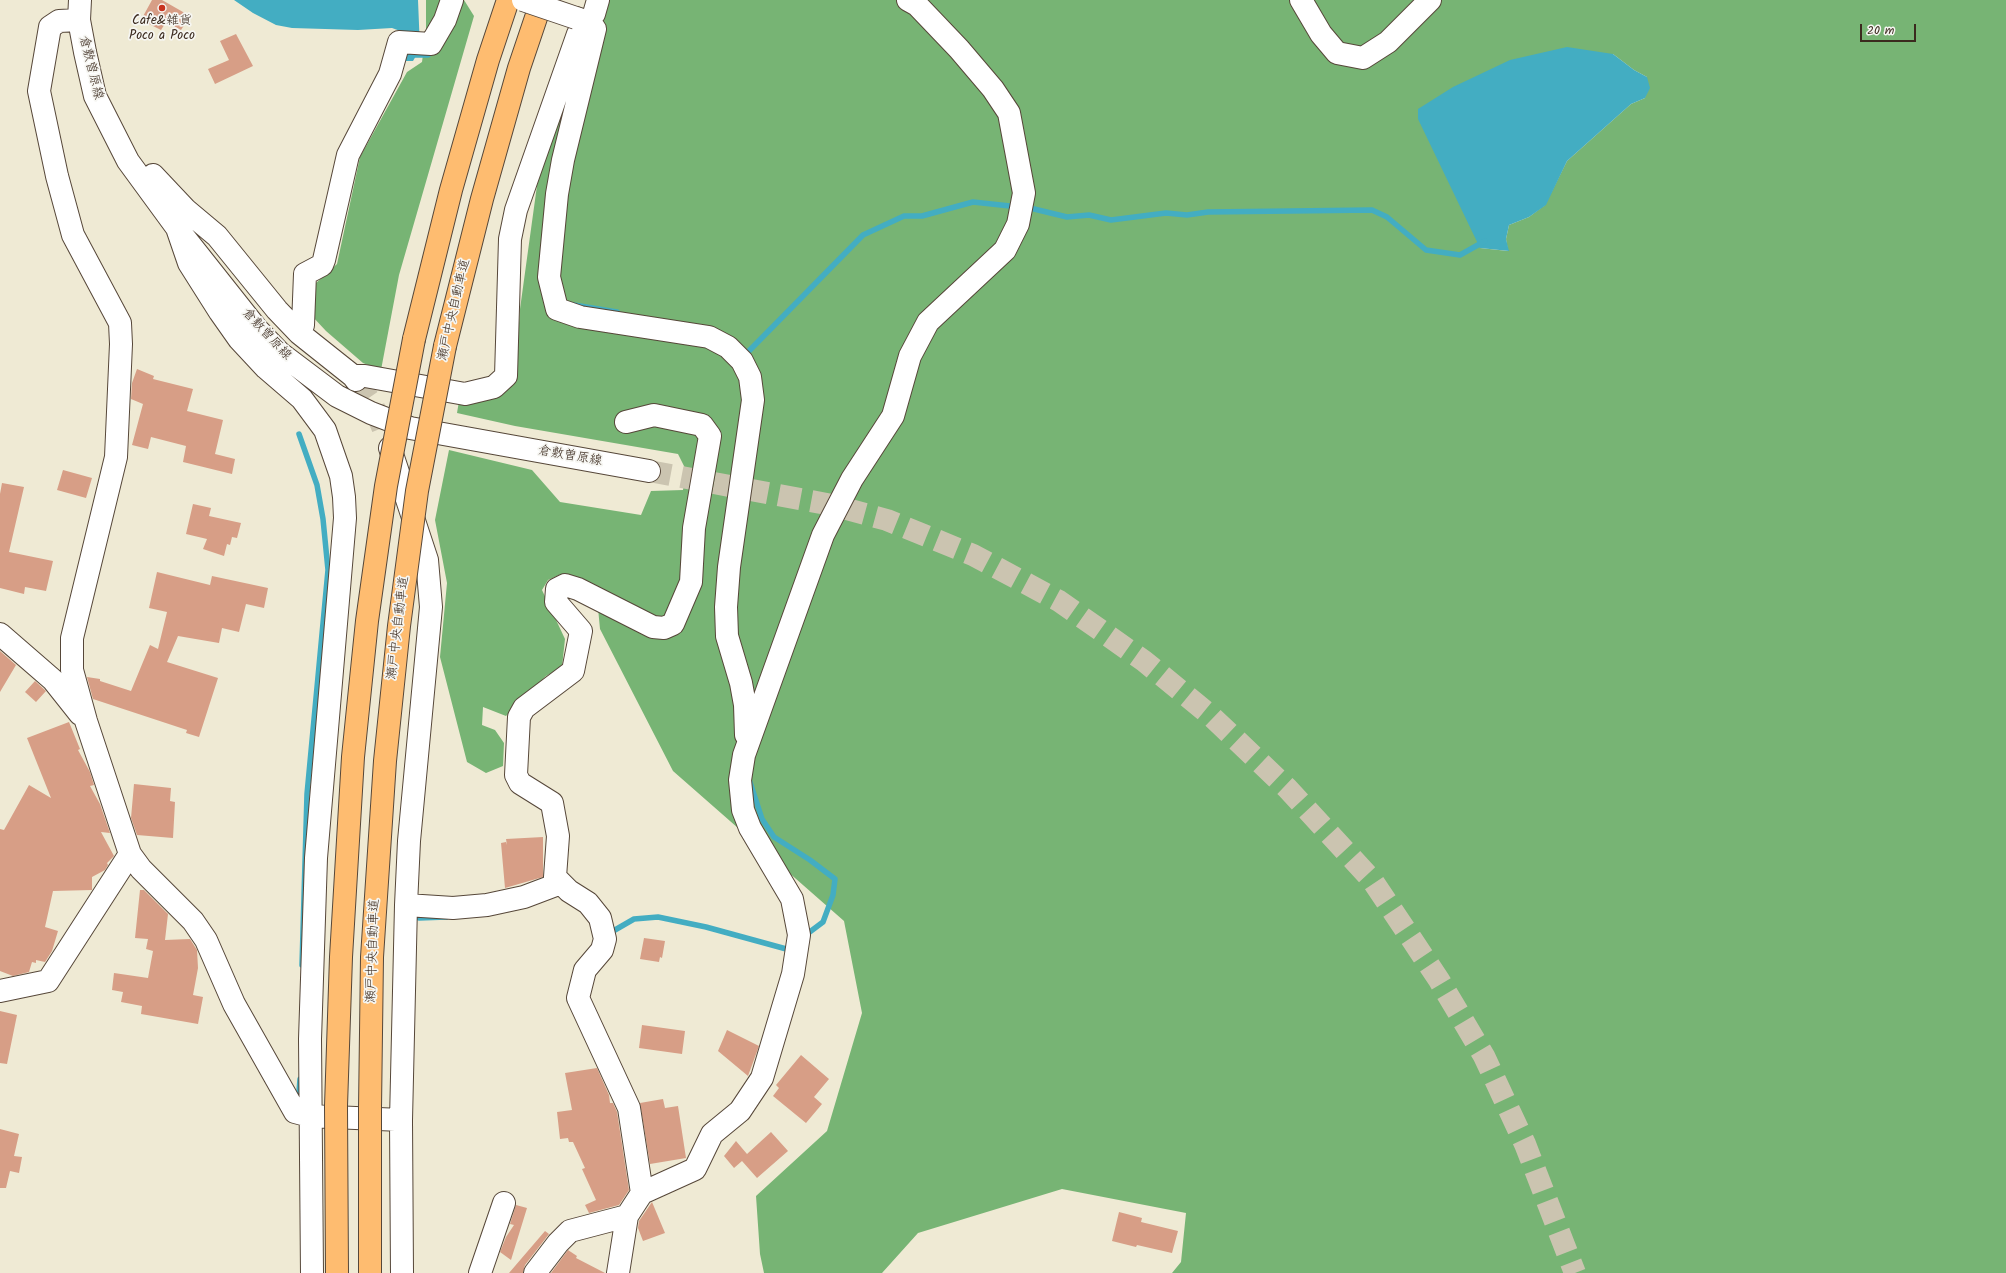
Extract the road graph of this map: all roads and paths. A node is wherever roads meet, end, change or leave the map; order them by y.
1 (452, 0) edge
2 (508, 0) edge
3 (523, 0) edge
4 (542, 0) edge
5 (598, 0) edge
6 (908, 0) edge
7 (1301, 0) edge
8 (1430, 0) edge
9 (80, 10) edge
10 (582, 20) junction
11 (112, 129) junction
12 (177, 228) junction
13 (297, 330) junction
14 (626, 422) dead end
15 (385, 434) tunnel mouth
16 (650, 471) tunnel mouth
17 (0, 634) edge
18 (86, 721) junction
19 (748, 744) junction
20 (130, 854) junction
21 (561, 884) junction
22 (406, 905) junction
23 (0, 991) edge
24 (310, 1116) junction
25 (401, 1120) junction
26 (642, 1193) junction
27 (504, 1203) dead end
28 (627, 1216) junction
29 (312, 1273) edge
30 (337, 1273) edge
31 (370, 1273) edge
32 (402, 1273) edge
33 (480, 1273) edge
34 (535, 1273) edge
35 (618, 1273) edge

1 - 13 street
2 - 30 highway, bridge
3 - 10 street, bridge
4 - 31 highway, 瀬戸中央自動車道, bridge
5 - 10 street
6 - 19 street
7 - 8 street
9 - 11 street, 倉敷曽原線
9 - 18 street
10 - 13 street
10 - 19 street
11 - 12 street, 倉敷曽原線
11 - 13 street
12 - 16 street, 倉敷曽原線
12 - 24 street
14 - 21 street
15 - 22 street
17 - 18 street
18 - 20 street
19 - 26 street
20 - 23 street
20 - 24 street
21 - 22 street
21 - 26 street
22 - 25 street
24 - 25 street
24 - 29 street
25 - 32 street
26 - 28 street
27 - 33 street
28 - 34 street
28 - 35 street

